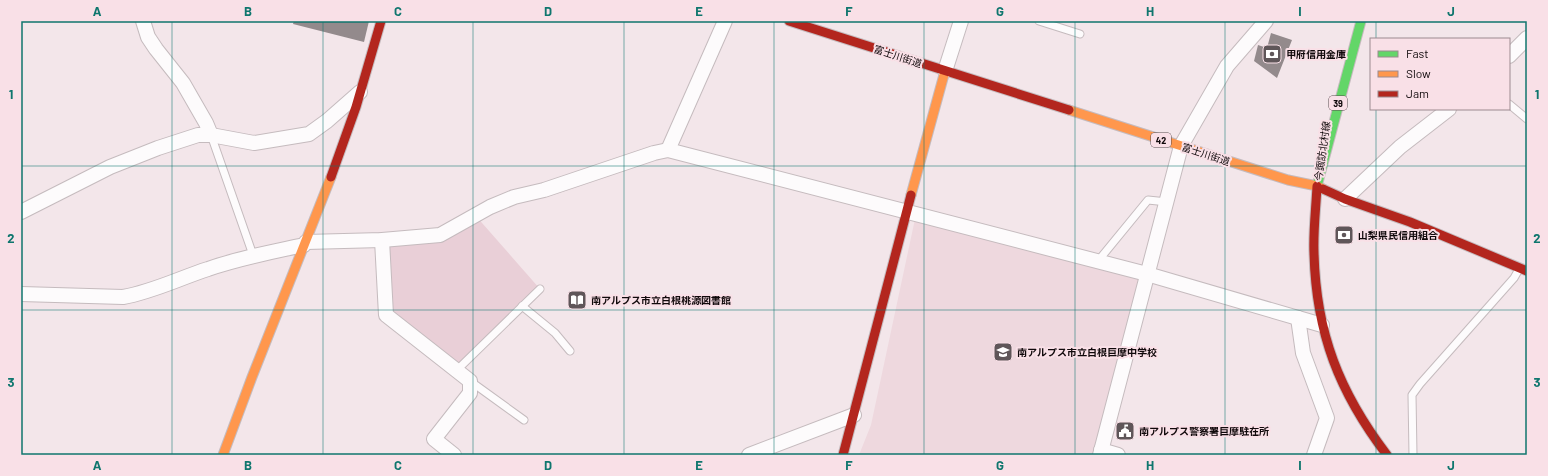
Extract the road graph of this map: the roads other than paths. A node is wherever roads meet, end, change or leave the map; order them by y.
1 (143, 21) edge
2 (381, 21) edge
3 (725, 21) edge
4 (789, 21) edge
5 (961, 21) edge
6 (1039, 21) edge
7 (1266, 21) edge
8 (1361, 21) edge
9 (1080, 34) dead end
10 (1527, 38) edge
11 (1510, 55) edge
12 (945, 71) junction
13 (360, 92) junction
14 (1510, 105) edge
15 (1328, 109) dead end
16 (1448, 110) edge
17 (1527, 119) edge
18 (211, 135) junction
19 (1181, 146) junction
20 (668, 150) junction
21 (1318, 186) junction
22 (1345, 198) junction
23 (1167, 202) junction
24 (906, 211) junction
25 (21, 212) edge
26 (382, 240) junction
27 (305, 244) junction
28 (253, 255) junction
29 (1098, 261) junction
30 (1523, 269) edge
31 (1147, 274) junction
32 (540, 289) dead end
33 (21, 294) edge
34 (522, 306) junction
35 (1298, 318) junction
36 (1322, 326) junction
37 (570, 350) dead end
38 (457, 370) junction
39 (470, 380) junction
40 (854, 415) junction
41 (524, 420) dead end
42 (1101, 453) edge
43 (223, 455) edge
44 (454, 455) edge
45 (749, 455) edge
46 (843, 455) edge
47 (1118, 455) edge
48 (1314, 455) edge
49 (1387, 455) edge
50 (1413, 455) edge

1 - 18 street
2 - 13 street
3 - 20 street
4 - 12 street, 富士川街道 / 42
5 - 12 street
6 - 9 lane
7 - 19 street
8 - 21 street, 今諏訪北村線 / 39
10 - 11 street
12 - 19 street, 富士川街道 / 42
12 - 24 street
13 - 18 street
13 - 27 street
14 - 17 lane
15 - 21 street, 今諏訪北村線 / 39
16 - 22 street
18 - 25 street
18 - 28 lane
19 - 21 street, 富士川街道 / 42
19 - 23 street
20 - 24 street
20 - 26 street
21 - 22 street, 富士川街道 / 42
21 - 36 street
22 - 30 street, 富士川街道 / 42
23 - 29 lane
23 - 31 street
24 - 29 street
24 - 40 street
26 - 27 street
26 - 38 street
27 - 28 street
27 - 43 street
28 - 33 street
29 - 31 street
30 - 50 lane
31 - 35 street
31 - 42 street
32 - 34 lane
34 - 37 lane
34 - 38 lane
35 - 36 street
35 - 48 street
36 - 49 street
38 - 39 street
39 - 41 lane
39 - 44 street
40 - 45 street
40 - 46 street
42 - 47 street

